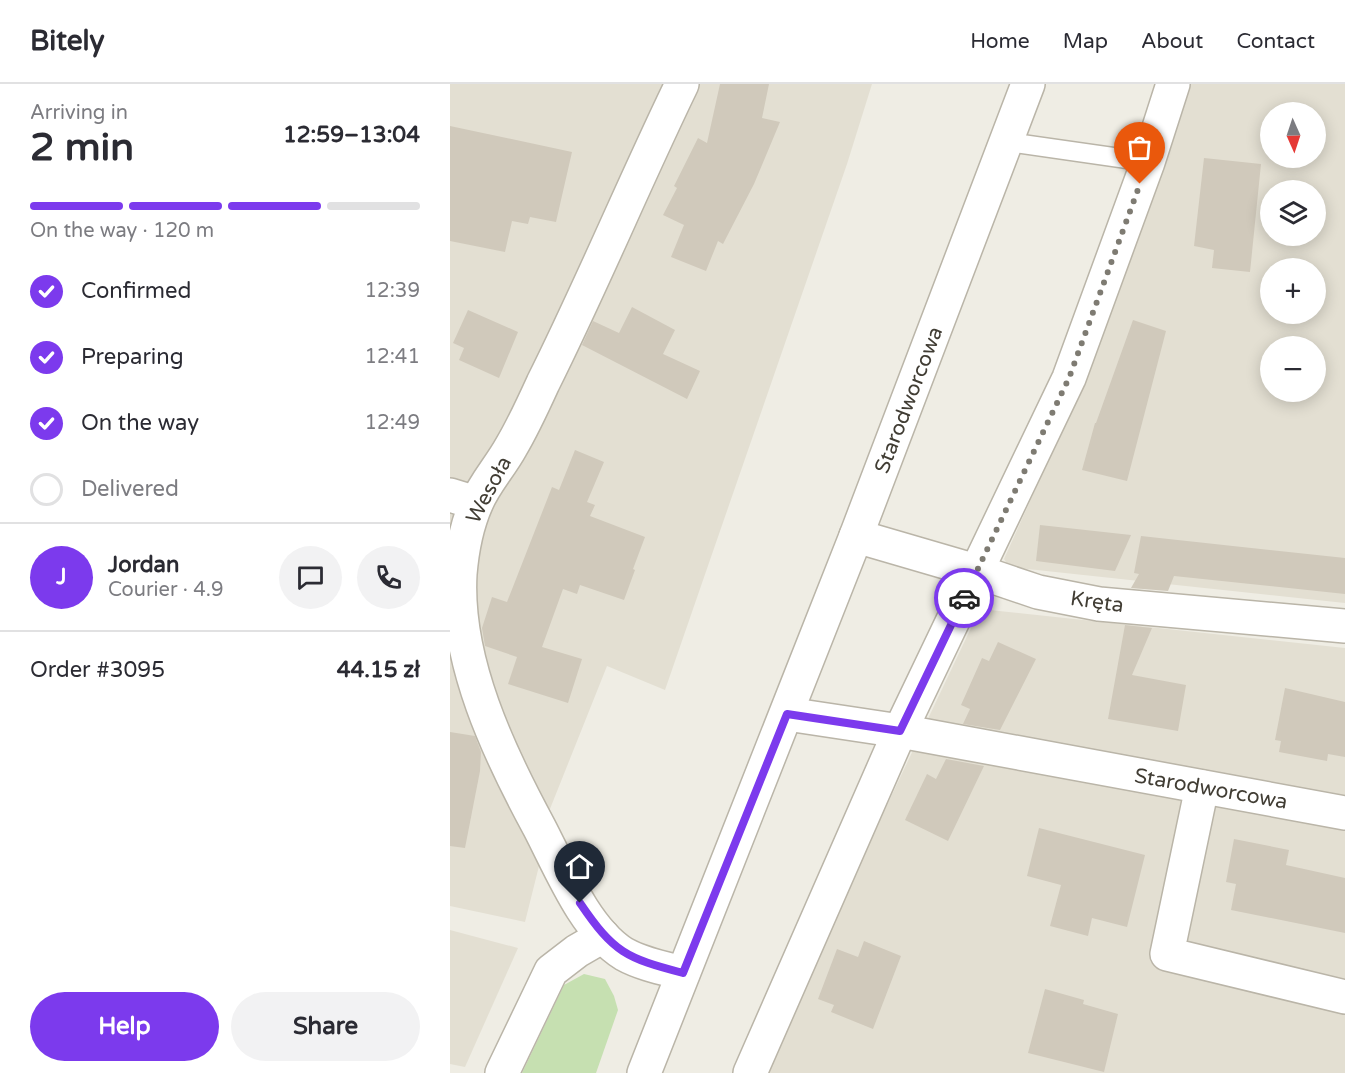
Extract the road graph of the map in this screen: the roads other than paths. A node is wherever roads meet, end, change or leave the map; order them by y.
1 (682, 84) edge
2 (1028, 84) edge
3 (1173, 84) edge
4 (1008, 142) junction
5 (1148, 162) junction
6 (463, 499) edge
7 (856, 536) junction
8 (976, 572) junction
9 (1345, 626) edge
10 (787, 714) junction
11 (900, 731) junction
12 (1202, 787) junction
13 (1345, 813) edge
14 (603, 936) junction
15 (683, 973) junction
16 (1345, 997) edge
17 (502, 1073) edge
18 (644, 1073) edge
19 (750, 1073) edge

1 - 6 street, Wesoła
2 - 4 street, Starodworcowa
3 - 5 street
4 - 5 lane
4 - 7 street, Starodworcowa
5 - 8 street
6 - 14 street, Wesoła
7 - 8 street, Kręta
7 - 10 street, Starodworcowa
8 - 9 street, Kręta
8 - 11 street
10 - 11 street, Starodworcowa
10 - 15 street, Starodworcowa
11 - 12 street, Starodworcowa
11 - 19 street
12 - 13 street, Starodworcowa
12 - 16 street
14 - 15 street
14 - 17 street
15 - 18 street, Starodworcowa

